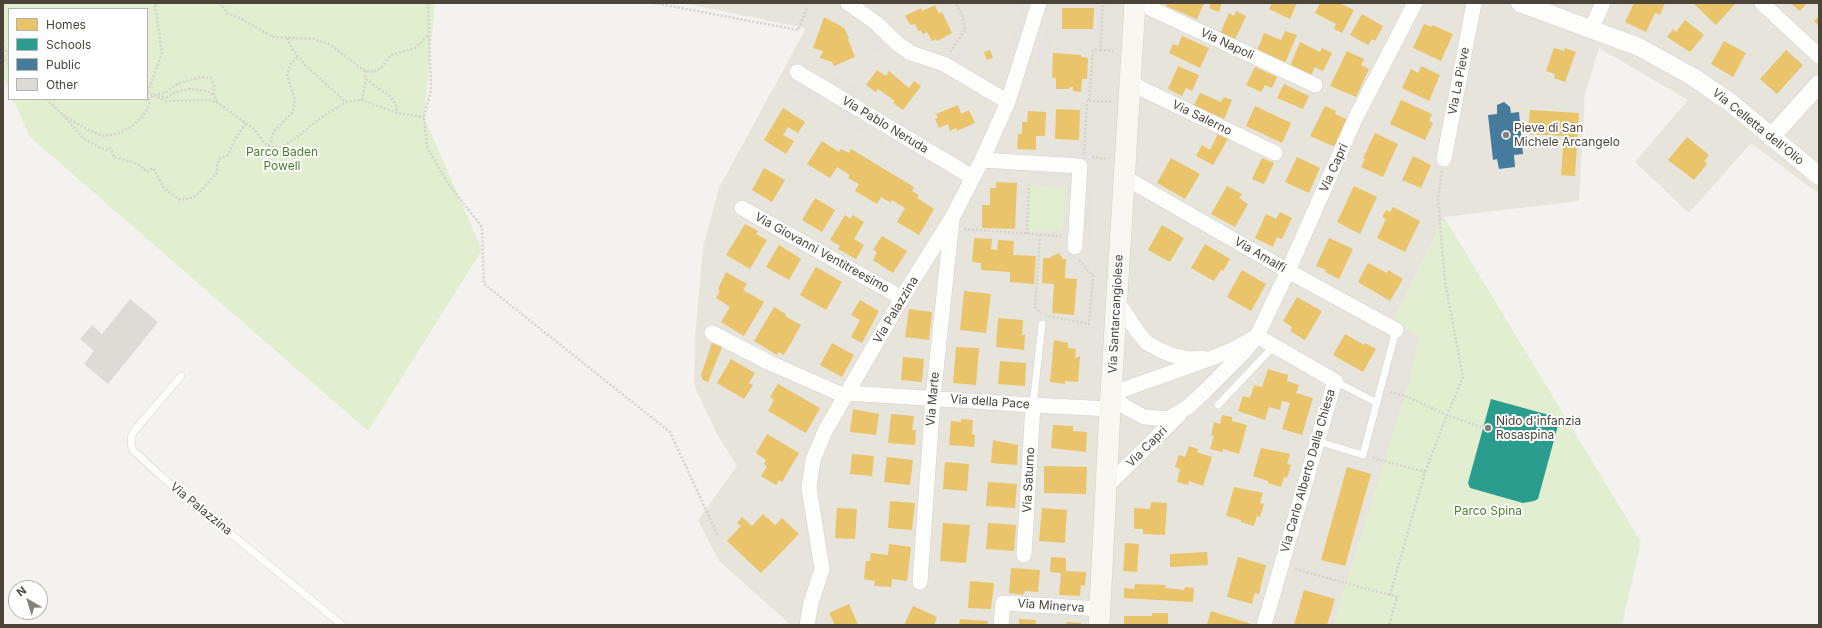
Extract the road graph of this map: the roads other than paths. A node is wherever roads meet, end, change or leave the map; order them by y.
1 (848, 3) edge
2 (1039, 3) edge
3 (1135, 3) edge
4 (1139, 3) edge
5 (1415, 3) edge
6 (1474, 3) edge
7 (1520, 3) edge
8 (1603, 3) edge
9 (1762, 3) edge
10 (1591, 29) junction
11 (1819, 56) edge
12 (797, 72) dead end
13 (1130, 83) junction
14 (1819, 84) edge
15 (1314, 85) dead end
16 (1008, 102) junction
17 (1771, 137) junction
18 (1275, 153) dead end
19 (1444, 159) road end
20 (982, 160) junction
21 (1819, 176) edge
22 (972, 177) junction
23 (1124, 177) junction
24 (742, 208) dead end
25 (953, 216) junction
26 (1076, 253) road end
27 (1288, 272) junction
28 (902, 298) junction
29 (1117, 301) junction
30 (1042, 324) road end
31 (1396, 330) joint
32 (1259, 331) junction
33 (712, 332) dead end
34 (1274, 345) junction
35 (1212, 358) junction
36 (181, 376) dead end
37 (1334, 381) junction
38 (846, 395) junction
39 (933, 398) junction
40 (1111, 401) junction
41 (1377, 403) junction
42 (1033, 405) junction
43 (1218, 405) dead end
44 (1188, 407) junction
45 (1317, 441) junction
46 (1106, 487) junction
47 (1024, 556) dead end
48 (920, 582) dead end
49 (1099, 617) edge
50 (342, 625) edge
51 (807, 625) edge
52 (1001, 625) edge
53 (1264, 625) edge

1 - 16 street
2 - 16 street, Via Palazzina
3 - 13 main road, Via Santarcangiolese
4 - 15 street, Via Napoli
5 - 27 street, Via Capri
6 - 19 street, Via La Pieve
7 - 10 street, Via Celletta dell'Olio
8 - 10 street
9 - 11 street
10 - 17 street, Via Celletta dell'Olio
12 - 22 street, Via Pablo Neruda
13 - 18 street, Via Salerno
13 - 23 main road, Via Santarcangiolese
14 - 17 street
16 - 20 street, Via Palazzina
17 - 21 street, Via Celletta dell'Olio
20 - 22 street, Via Palazzina
20 - 26 street
22 - 25 street, Via Palazzina
23 - 27 street, Via Amalfi
23 - 29 main road, Via Santarcangiolese
24 - 28 street, Via Giovanni Ventitreesimo
25 - 28 street, Via Palazzina
25 - 39 street, Via Marte
27 - 31 street, Via Amalfi
27 - 32 street, Via Capri
28 - 38 street, Via Palazzina
29 - 35 street
29 - 40 main road, Via Santarcangiolese
30 - 42 lane
31 - 41 lane
32 - 34 street, Via Carlo Alberto Dalla Chiesa
32 - 35 street
32 - 44 street, Via Capri
33 - 38 street
34 - 37 street, Via Carlo Alberto Dalla Chiesa
34 - 43 lane
35 - 40 street
36 - 50 lane, Via Palazzina
37 - 41 lane
37 - 45 street, Via Carlo Alberto Dalla Chiesa
38 - 39 street, Via della Pace
38 - 51 street, Via Palazzina
39 - 42 street, Via della Pace
39 - 48 street, Via Marte
40 - 42 street, Via della Pace
40 - 44 street, Via Capri
40 - 46 main road, Via Santarcangiolese
41 - 45 lane
42 - 47 street, Via Saturno
44 - 46 street, Via Capri
45 - 53 street, Via Carlo Alberto Dalla Chiesa
46 - 49 main road, Via Santarcangiolese
49 - 52 street, Via Minerva

